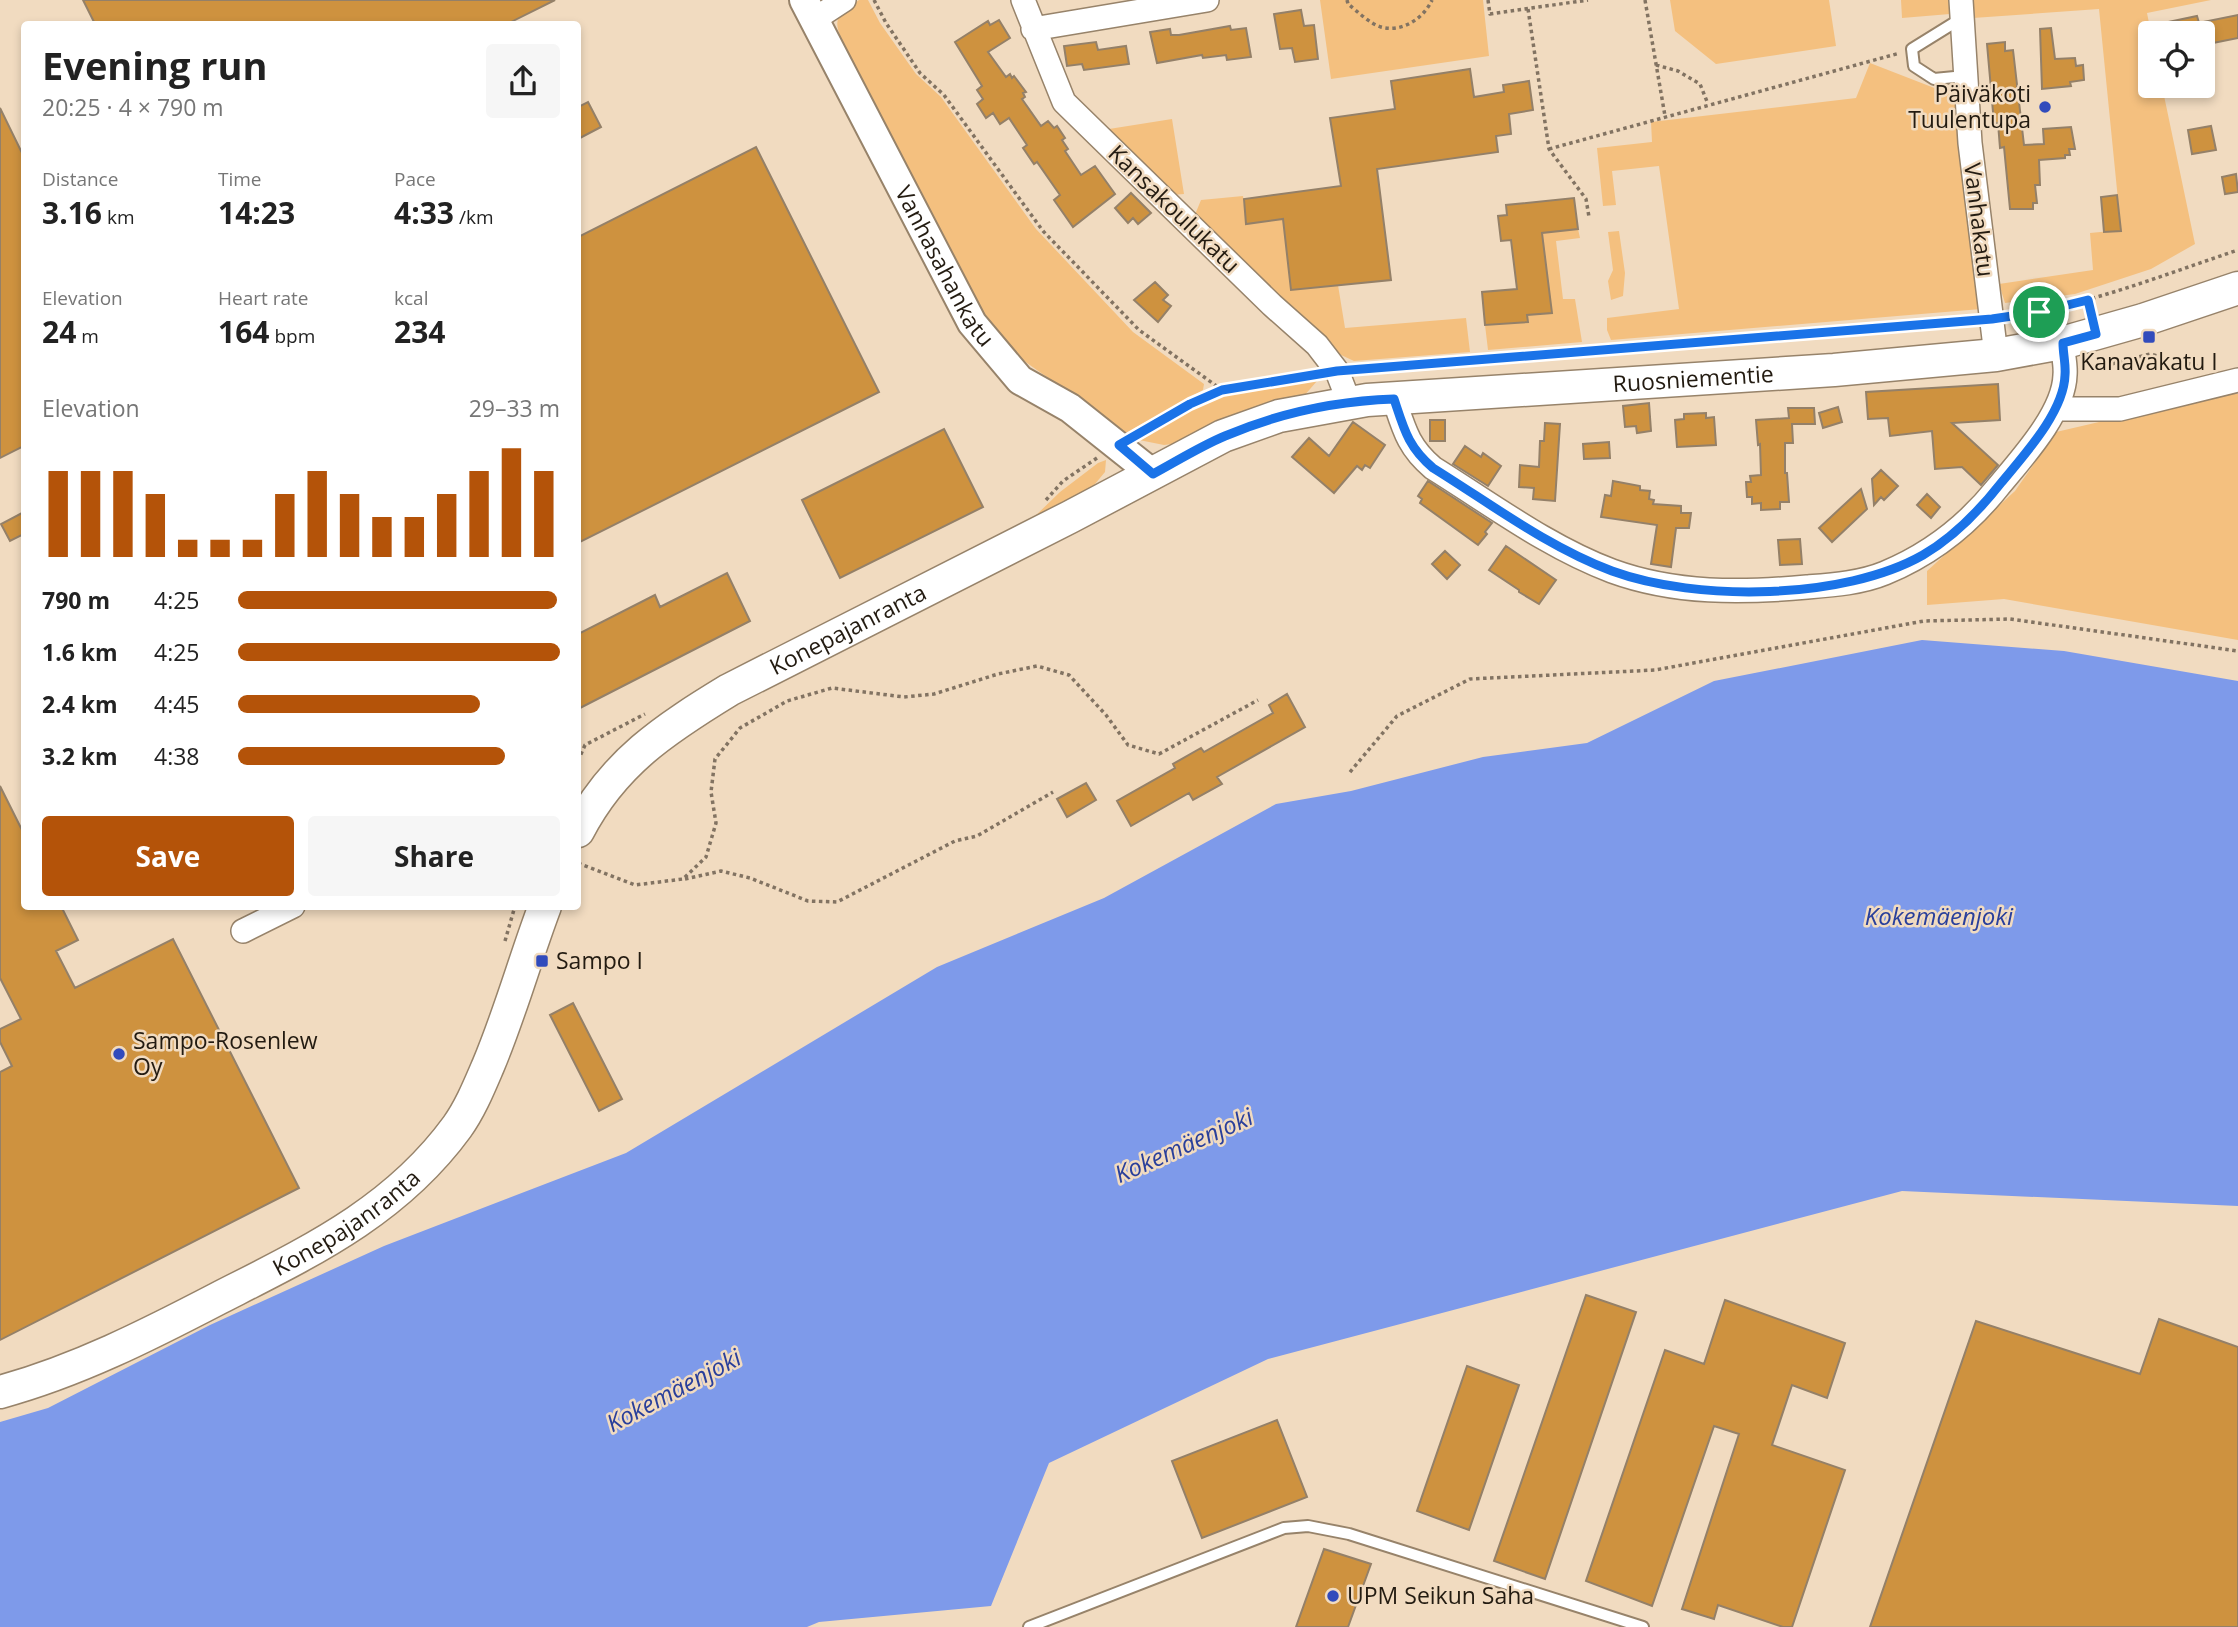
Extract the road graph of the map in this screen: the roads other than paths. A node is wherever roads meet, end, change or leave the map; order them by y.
1 (844, 0) edge
2 (1023, 0) edge
3 (1207, 0) edge
4 (1961, 9) edge
5 (810, 10) edge
6 (1033, 29) junction
7 (1965, 76) junction
8 (2238, 288) edge
9 (2063, 343) junction
10 (1996, 355) junction
11 (2238, 380) edge
12 (1394, 399) junction
13 (1349, 402) junction
14 (2057, 409) junction
15 (1153, 474) junction
16 (581, 826) edge
17 (285, 910) edge
18 (544, 910) edge
19 (243, 931) dead end
20 (0, 1392) edge
21 (1029, 1627) edge
22 (1643, 1627) edge

1 - 5 street
2 - 6 street, Kansakoulukatu
3 - 6 street
4 - 7 street, Vanhakatu
4 - 7 lane
5 - 15 street, Vanhasahankatu
6 - 13 street, Kansakoulukatu
7 - 10 street, Vanhakatu
8 - 9 main road, Ruosniementie
9 - 10 main road, Ruosniementie
9 - 14 street
10 - 12 main road, Ruosniementie
11 - 14 street
12 - 13 main road, Ruosniementie
12 - 14 street
13 - 15 main road, Ruosniementie
15 - 16 main road, Konepajanranta
17 - 19 street
18 - 20 main road, Konepajanranta
21 - 22 lane

